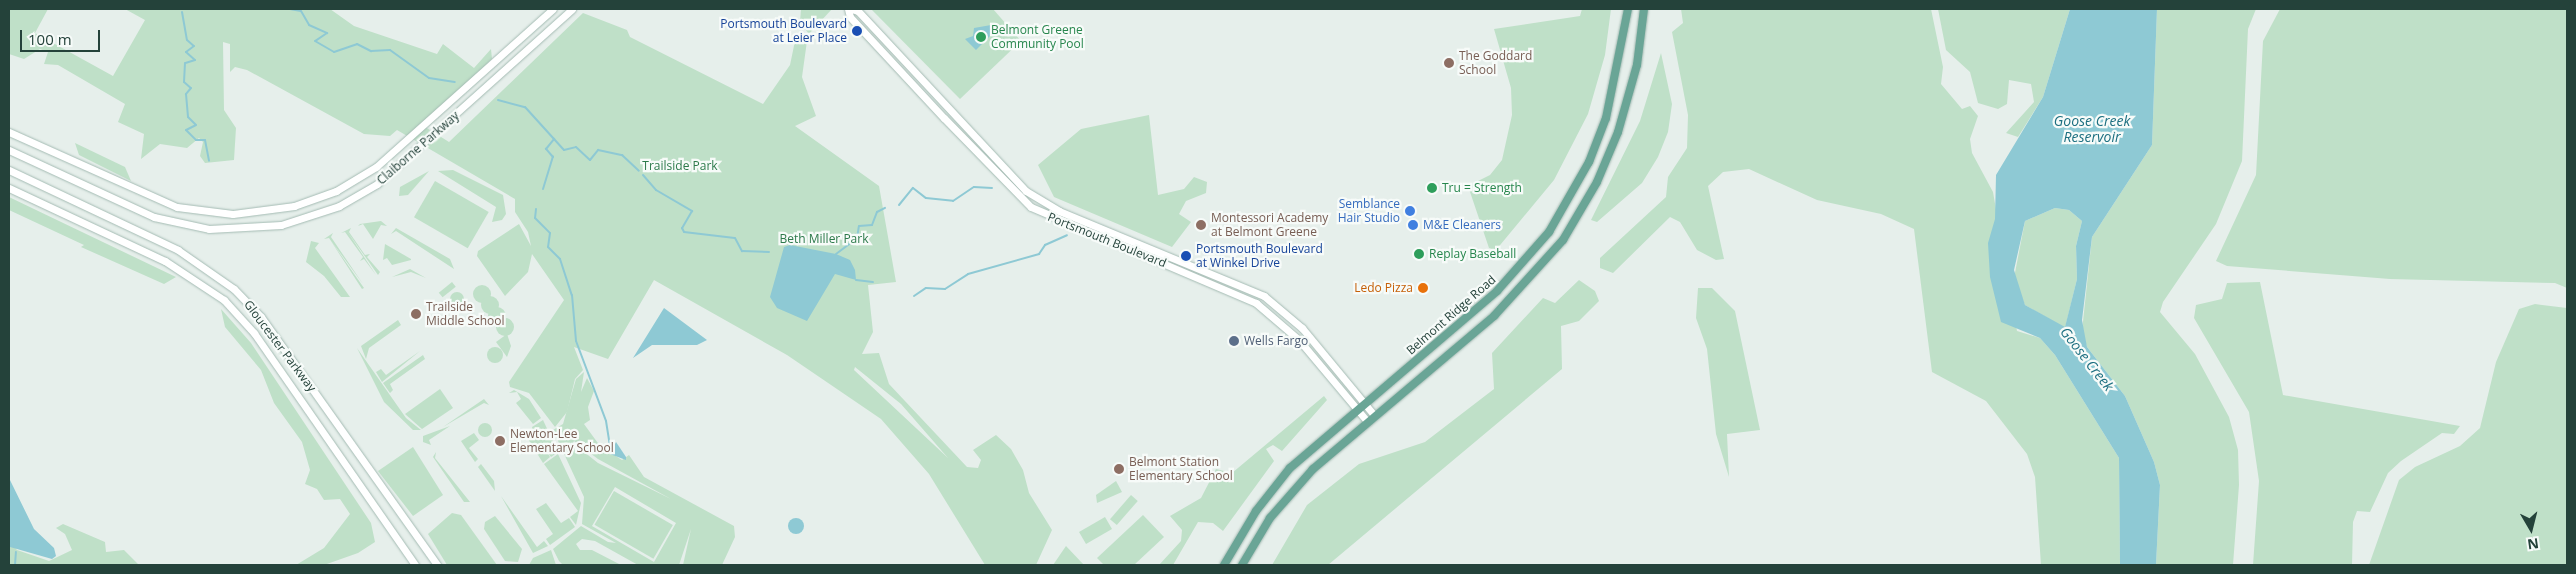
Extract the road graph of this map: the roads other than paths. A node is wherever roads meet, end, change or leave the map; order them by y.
1 (553, 9) edge
2 (572, 9) edge
3 (849, 9) edge
4 (1628, 9) edge
5 (1644, 9) edge
6 (9, 132) edge
7 (9, 150) edge
8 (9, 170) edge
9 (9, 188) edge
10 (1365, 403) junction
11 (1357, 409) junction
12 (1374, 415) junction
13 (1367, 421) junction
14 (415, 565) edge
15 (437, 565) edge
16 (1224, 565) edge
17 (1242, 565) edge

1 - 6 main road, Claiborne Parkway
2 - 7 main road, Claiborne Parkway
3 - 10 main road, Portsmouth Boulevard
3 - 11 main road, Portsmouth Boulevard
4 - 10 main road, Belmont Ridge Road
5 - 12 main road
8 - 15 main road, Gloucester Parkway
9 - 14 main road, Gloucester Parkway
10 - 11 main road, Belmont Ridge Road
10 - 12 main road, Portsmouth Boulevard
11 - 13 main road, Portsmouth Boulevard
11 - 16 main road, Belmont Ridge Road
12 - 13 main road
13 - 17 main road

